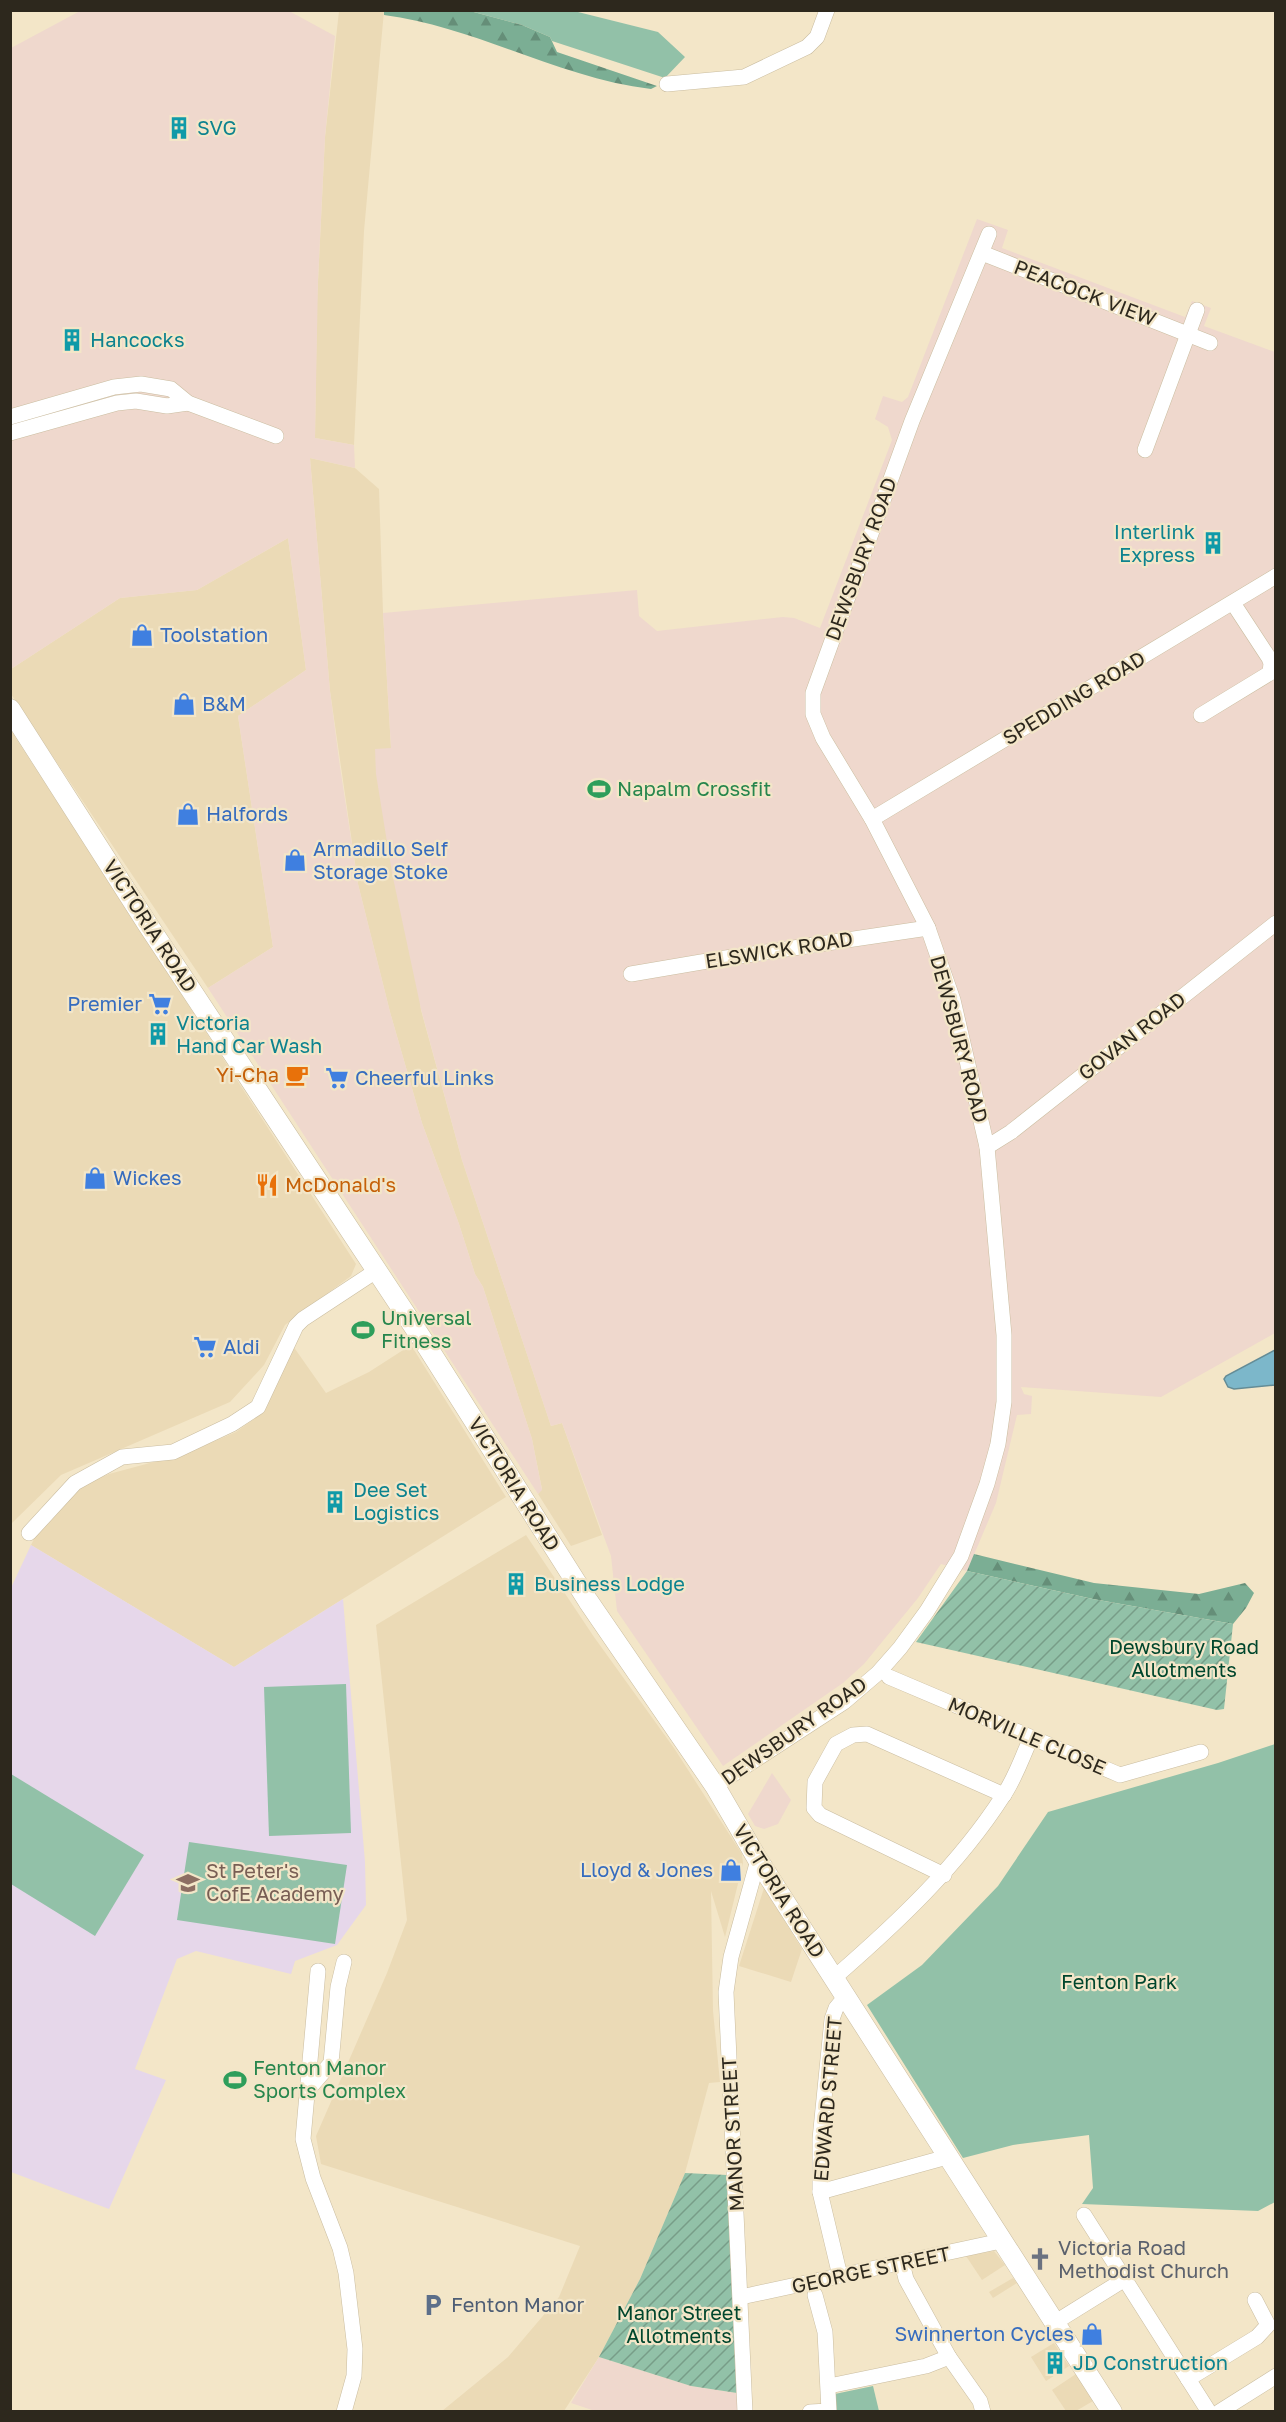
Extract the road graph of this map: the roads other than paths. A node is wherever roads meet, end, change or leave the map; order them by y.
1 (827, 10) edge
2 (667, 84) dead end
3 (989, 234) dead end
4 (982, 253) junction
5 (1197, 310) dead end
6 (1189, 334) junction
7 (1210, 343) dead end
8 (188, 403) junction
9 (10, 417) edge
10 (10, 433) edge
11 (276, 436) dead end
12 (1145, 450) dead end
13 (1275, 576) edge
14 (1233, 603) junction
15 (10, 709) edge
16 (1201, 715) dead end
17 (872, 819) junction
18 (1275, 923) edge
19 (928, 928) junction
20 (631, 974) dead end
21 (987, 1148) junction
22 (376, 1271) junction
23 (29, 1533) dead end
24 (889, 1677) dead end
25 (1031, 1738) junction
26 (1201, 1752) dead end
27 (715, 1786) junction
28 (1004, 1795) junction
29 (758, 1860) junction
30 (944, 1875) junction
31 (344, 1962) dead end
32 (318, 1971) dead end
33 (835, 1977) junction
34 (846, 1996) junction
35 (306, 2092) junction
36 (947, 2157) junction
37 (820, 2192) junction
38 (1084, 2215) dead end
39 (1001, 2241) junction
40 (902, 2263) junction
41 (840, 2276) junction
42 (1125, 2279) junction
43 (741, 2297) junction
44 (1255, 2300) dead end
45 (804, 2312) dead end
46 (1054, 2323) junction
47 (949, 2357) junction
48 (1275, 2376) edge
49 (1188, 2379) junction
50 (829, 2386) junction
51 (344, 2412) edge
52 (745, 2412) edge
53 (810, 2412) edge
54 (983, 2412) edge
55 (1112, 2412) edge
56 (1209, 2412) edge
57 (1219, 2412) edge

1 - 2 street
3 - 4 street, DEWSBURY ROAD
4 - 6 street, PEACOCK VIEW
4 - 17 street, DEWSBURY ROAD
5 - 6 street
6 - 7 street, PEACOCK VIEW
6 - 12 street
8 - 9 street
8 - 10 street
8 - 11 street
13 - 14 street, SPEDDING ROAD
14 - 16 street
14 - 17 street, SPEDDING ROAD
15 - 22 main road, VICTORIA ROAD
17 - 19 street, DEWSBURY ROAD
18 - 21 street, GOVAN ROAD
19 - 20 street, ELSWICK ROAD
19 - 21 street, DEWSBURY ROAD
21 - 27 street, DEWSBURY ROAD
22 - 23 street
22 - 27 main road, VICTORIA ROAD
24 - 25 street, MORVILLE CLOSE
25 - 26 street, MORVILLE CLOSE
25 - 28 street
27 - 29 main road, VICTORIA ROAD
28 - 30 street
28 - 30 street
29 - 33 main road, VICTORIA ROAD
29 - 43 street, MANOR STREET
30 - 33 street
31 - 35 street
32 - 35 street
33 - 34 main road, VICTORIA ROAD
34 - 36 main road, VICTORIA ROAD
34 - 37 street, EDWARD STREET
35 - 51 street
36 - 37 street
36 - 39 main road, VICTORIA ROAD
37 - 41 street, EDWARD STREET
38 - 42 street
39 - 40 street, GEORGE STREET
39 - 46 main road, VICTORIA ROAD
40 - 41 street, GEORGE STREET
40 - 47 street
41 - 43 street, GEORGE STREET
42 - 46 street
42 - 49 street
43 - 52 street, MANOR STREET
44 - 49 street
45 - 50 street
46 - 55 main road, VICTORIA ROAD
47 - 50 street
47 - 54 street
48 - 57 street
49 - 56 street
50 - 53 street

